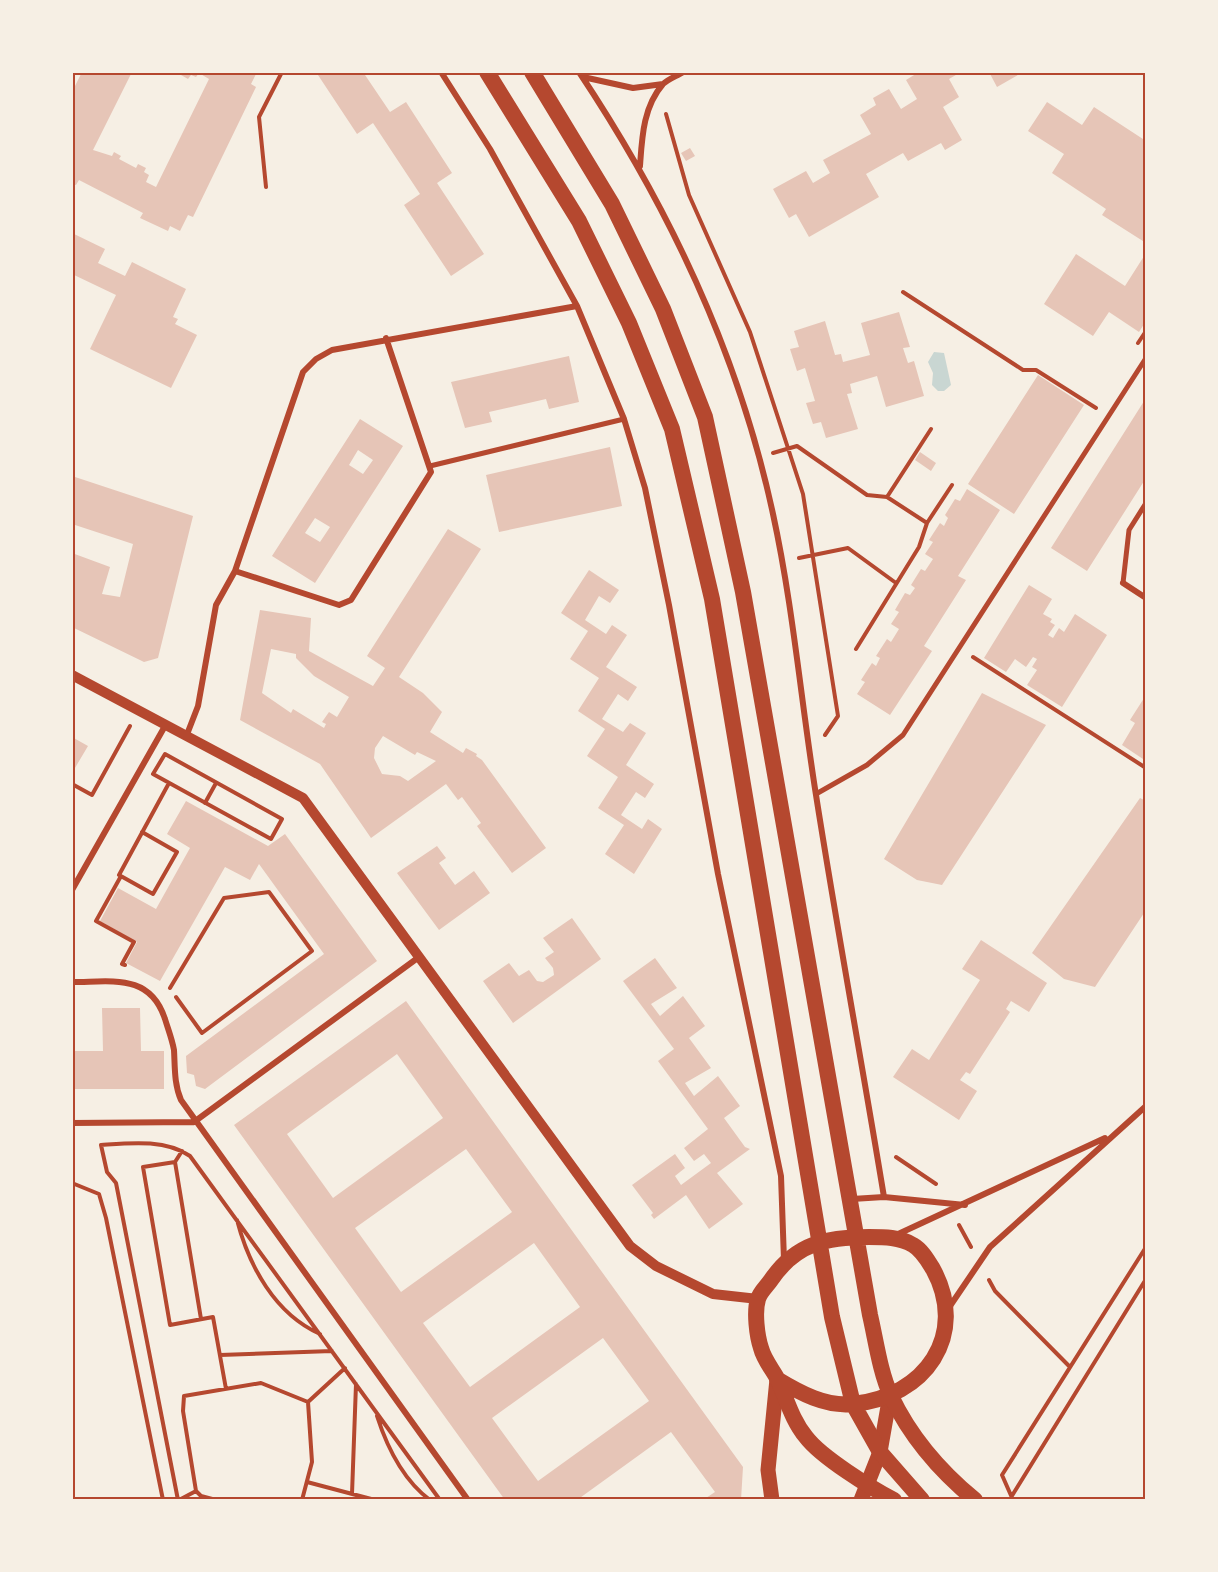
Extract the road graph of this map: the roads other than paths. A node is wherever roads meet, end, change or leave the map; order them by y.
1 (441, 72) edge
2 (487, 72) edge
3 (532, 72) edge
4 (683, 72) edge
5 (581, 75) edge
6 (663, 84) junction
7 (640, 168) junction
8 (577, 306) junction
9 (386, 338) junction
10 (1146, 358) edge
11 (624, 419) junction
12 (430, 466) junction
13 (1146, 503) edge
14 (235, 571) junction
15 (1123, 583) joint
16 (1146, 597) edge
17 (72, 675) edge
18 (165, 726) junction
19 (186, 737) junction
20 (816, 794) junction
21 (72, 890) edge
22 (419, 957) junction
23 (72, 982) edge
24 (1146, 1106) edge
25 (194, 1122) junction
26 (72, 1123) edge
27 (1111, 1136) junction
28 (884, 1197) junction
29 (849, 1199) junction
30 (965, 1205) junction
31 (857, 1237) junction
32 (892, 1237) junction
33 (819, 1241) junction
34 (784, 1261) junction
35 (758, 1299) junction
36 (948, 1310) junction
37 (777, 1379) junction
38 (890, 1395) junction
39 (853, 1404) junction
40 (880, 1452) junction
41 (864, 1493) edge
42 (468, 1500) edge
43 (772, 1500) edge
44 (894, 1500) edge
45 (922, 1500) edge
46 (975, 1500) edge

1 - 8 street
2 - 33 highway
3 - 29 highway
4 - 6 street
5 - 6 street
5 - 7 street
6 - 7 street
7 - 20 street
8 - 9 street
8 - 11 street
9 - 12 street
9 - 14 street
10 - 20 street
11 - 12 street
11 - 34 street
12 - 14 street
13 - 15 street
14 - 19 street
15 - 16 street
17 - 18 street
18 - 19 street
18 - 21 street
19 - 22 street
20 - 28 street
22 - 25 street
22 - 35 street
23 - 25 street
24 - 27 street
25 - 26 street
25 - 42 street
27 - 30 street
27 - 36 street
28 - 29 street
28 - 30 street
29 - 31 highway
30 - 32 street
31 - 32 highway
31 - 33 highway
31 - 38 highway
32 - 36 highway
33 - 34 highway
33 - 39 highway
34 - 35 highway
35 - 37 highway
36 - 38 highway
37 - 39 highway
37 - 41 highway
37 - 43 main road
38 - 39 highway
38 - 40 main road
38 - 46 highway
39 - 40 highway
40 - 41 main road
40 - 45 highway
41 - 44 highway

